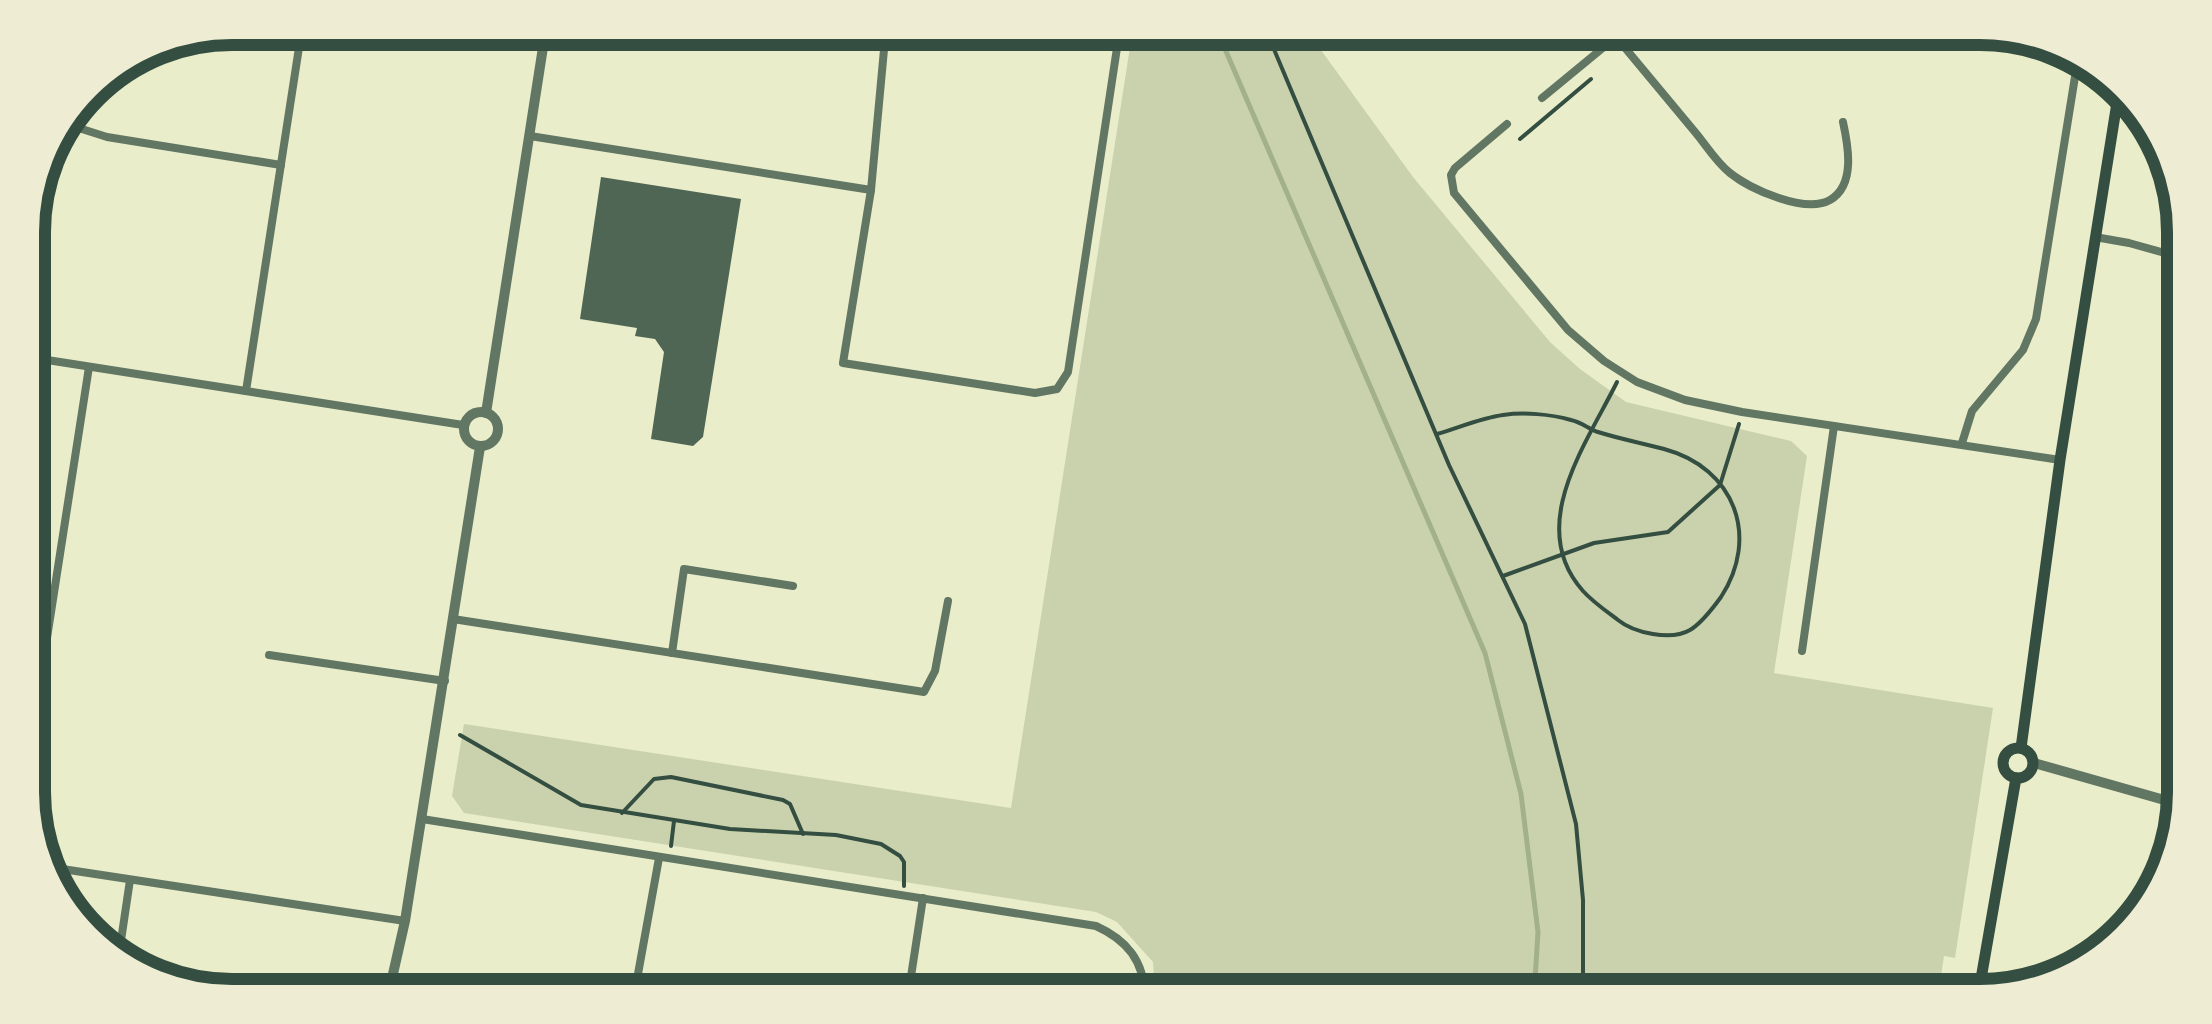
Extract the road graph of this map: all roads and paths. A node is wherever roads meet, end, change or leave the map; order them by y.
1 (299, 45) edge
2 (543, 45) edge
3 (884, 45) edge
4 (1117, 45) edge
5 (1271, 45) edge
6 (1606, 45) edge
7 (1623, 45) edge
8 (2076, 71) edge
9 (1591, 79) dead end
10 (1542, 98) dead end
11 (2117, 105) edge
12 (1842, 122) dead end
13 (1507, 124) dead end
14 (77, 127) edge
15 (530, 136) junction
16 (1520, 139) dead end
17 (281, 164) junction
18 (871, 190) junction
19 (2096, 237) junction
20 (2167, 254) edge
21 (45, 360) edge
22 (90, 367) junction
23 (1622, 373) junction
24 (246, 391) junction
25 (1742, 412) junction
26 (486, 413) junction
27 (464, 425) junction
28 (1834, 426) junction
29 (1594, 431) junction
30 (1436, 434) junction
31 (1962, 444) junction
32 (480, 447) junction
33 (2060, 460) junction
34 (1720, 485) junction
35 (1564, 554) junction
36 (1503, 576) junction
37 (793, 586) dead end
38 (948, 600) dead end
39 (454, 619) junction
40 (47, 638) dead end
41 (1802, 651) dead end
42 (672, 653) junction
43 (269, 656) dead end
44 (444, 682) junction
45 (460, 735) dead end
46 (2022, 748) junction
47 (2034, 763) junction
48 (2016, 778) junction
49 (2166, 800) edge
50 (622, 813) junction
51 (422, 820) junction
52 (674, 821) junction
53 (804, 834) junction
54 (658, 858) junction
55 (670, 860) junction
56 (62, 869) edge
57 (130, 880) junction
58 (905, 896) junction
59 (924, 898) junction
60 (405, 922) junction
61 (120, 941) edge
62 (392, 979) edge
63 (637, 979) edge
64 (911, 979) edge
65 (1144, 979) edge
66 (1584, 979) edge
67 (1981, 979) edge

1 - 17 street
2 - 15 street
3 - 18 street
4 - 18 street
5 - 30 path
6 - 10 street
7 - 12 street
8 - 31 street
9 - 16 path
11 - 19 main road
13 - 23 street
14 - 17 street
15 - 18 street
15 - 26 street
17 - 24 street
19 - 20 street
19 - 33 main road
21 - 22 street
22 - 24 street
22 - 40 street
23 - 25 street
23 - 29 path
24 - 27 street
25 - 28 street
25 - 34 path
26 - 27 street
26 - 32 street
27 - 32 street
28 - 31 street
28 - 41 street
29 - 30 path
29 - 34 path
29 - 35 path
30 - 36 path
31 - 33 street
32 - 39 street
33 - 46 main road
34 - 35 path
34 - 35 path
35 - 36 path
36 - 66 path
37 - 42 street
38 - 42 street
39 - 42 street
39 - 44 street
43 - 44 street
44 - 51 street
45 - 50 path
46 - 47 main road
46 - 48 main road
47 - 48 main road
47 - 49 street
48 - 67 main road
50 - 52 path
50 - 53 path
51 - 54 street
51 - 60 street
52 - 53 path
52 - 55 path
53 - 58 path
54 - 55 street
54 - 63 street
55 - 58 street
56 - 57 street
57 - 60 street
57 - 61 street
58 - 59 street
59 - 64 street
59 - 65 street
60 - 62 street

